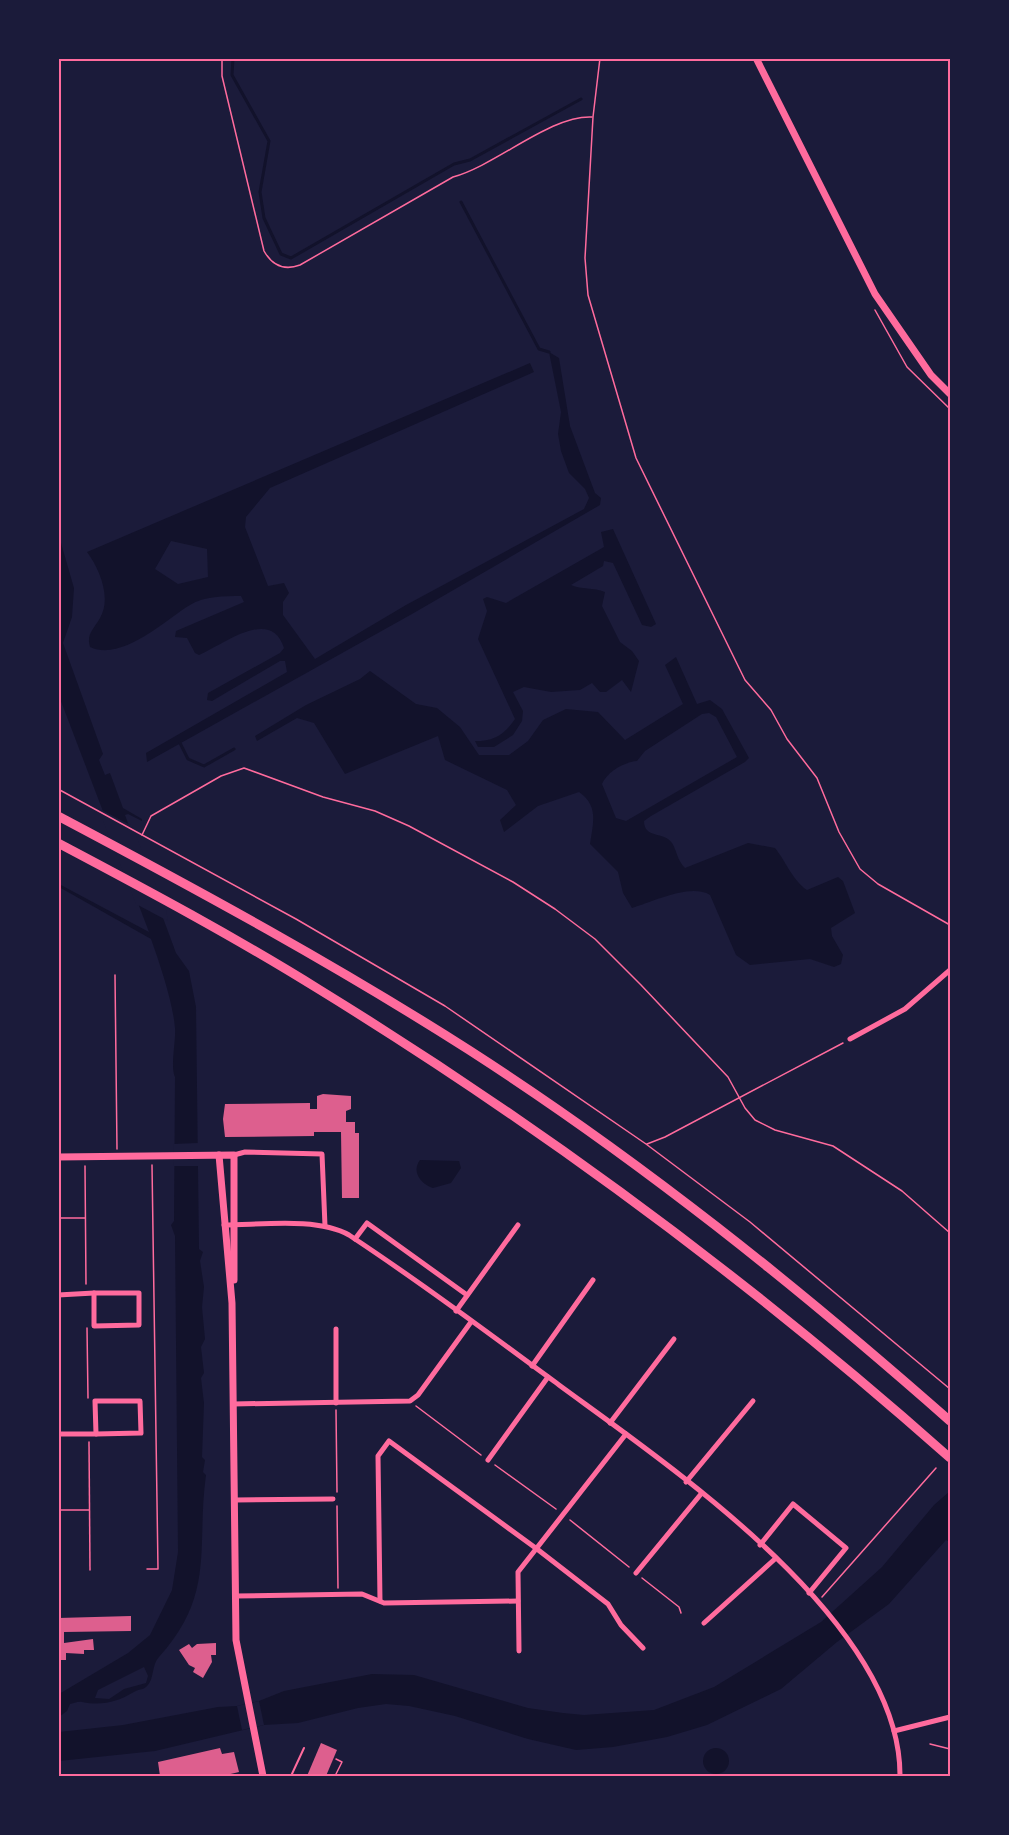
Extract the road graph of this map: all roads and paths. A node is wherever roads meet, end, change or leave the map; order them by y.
1 (222, 58) edge
2 (600, 58) edge
3 (756, 58) edge
4 (593, 117) junction
5 (951, 394) edge
6 (58, 789) edge
7 (58, 816) edge
8 (141, 836) junction
9 (58, 843) edge
10 (951, 925) edge
11 (951, 970) edge
12 (116, 975) dead end
13 (850, 1039) joint
14 (739, 1098) junction
15 (646, 1144) junction
16 (152, 1155) junction
17 (219, 1155) junction
18 (234, 1155) junction
19 (84, 1156) junction
20 (118, 1156) junction
21 (58, 1157) edge
22 (58, 1218) edge
23 (85, 1218) junction
24 (224, 1225) junction
25 (234, 1225) junction
26 (518, 1225) dead end
27 (325, 1226) junction
28 (951, 1233) edge
29 (355, 1239) junction
30 (594, 1280) dead end
31 (94, 1293) junction
32 (86, 1294) junction
33 (58, 1295) edge
34 (467, 1295) junction
35 (232, 1302) junction
36 (456, 1311) junction
37 (87, 1322) dead end
38 (471, 1322) junction
39 (336, 1329) dead end
40 (674, 1339) dead end
41 (532, 1366) junction
42 (548, 1377) junction
43 (951, 1389) edge
44 (413, 1400) junction
45 (753, 1401) dead end
46 (336, 1403) junction
47 (233, 1404) junction
48 (88, 1405) dead end
49 (951, 1421) edge
50 (610, 1423) junction
51 (88, 1433) junction
52 (58, 1434) edge
53 (96, 1434) junction
54 (626, 1434) junction
55 (951, 1458) edge
56 (488, 1460) junction
57 (936, 1468) dead end
58 (686, 1482) junction
59 (701, 1494) junction
60 (333, 1499) dead end
61 (235, 1500) junction
62 (58, 1510) edge
63 (89, 1510) junction
64 (563, 1515) junction
65 (760, 1545) junction
66 (537, 1549) junction
67 (776, 1558) junction
68 (147, 1569) dead end
69 (90, 1570) dead end
70 (636, 1573) junction
71 (809, 1593) junction
72 (235, 1596) junction
73 (380, 1601) junction
74 (518, 1601) junction
75 (817, 1602) junction
76 (681, 1613) dead end
77 (704, 1623) dead end
78 (644, 1648) dead end
79 (519, 1651) dead end
80 (951, 1717) edge
81 (894, 1731) junction
82 (930, 1744) dead end
83 (304, 1748) dead end
84 (951, 1749) edge
85 (336, 1760) dead end
86 (263, 1776) edge
87 (291, 1776) edge
88 (335, 1776) edge
89 (900, 1776) edge

1 - 4 path
2 - 4 path
3 - 5 street
4 - 10 path
6 - 8 path
7 - 49 highway
8 - 14 path
8 - 15 path
9 - 55 highway
11 - 13 street
12 - 20 path
13 - 14 path
14 - 15 path
14 - 28 path
15 - 43 path
16 - 17 street
16 - 20 street
16 - 68 path
17 - 18 street
17 - 24 street
18 - 25 street
18 - 27 street
19 - 20 street
19 - 21 street
19 - 23 path
22 - 23 path
23 - 32 path
24 - 25 street
24 - 35 street
25 - 27 street
25 - 35 street
26 - 34 street
27 - 29 street
29 - 34 street
29 - 36 street
30 - 41 street
31 - 31 street
31 - 32 street
32 - 33 street
34 - 36 street
35 - 47 street
36 - 38 street
37 - 48 path
38 - 41 street
38 - 44 street
39 - 46 street
40 - 50 street
41 - 42 street
42 - 50 street
42 - 56 street
44 - 46 street
44 - 56 path
45 - 58 street
46 - 47 street
47 - 61 street
50 - 54 street
51 - 52 street
51 - 53 street
51 - 63 path
53 - 53 street
54 - 58 street
54 - 64 street
56 - 64 path
57 - 75 path
58 - 59 street
59 - 65 street
59 - 70 street
60 - 61 street
61 - 72 street
62 - 63 path
63 - 69 path
64 - 66 street
64 - 70 path
65 - 67 street
65 - 71 street
66 - 73 street
66 - 74 street
66 - 78 street
67 - 71 street
67 - 77 street
70 - 76 path
71 - 75 street
72 - 73 street
72 - 86 street
73 - 74 street
74 - 79 street
75 - 81 street
80 - 81 street
81 - 89 street
82 - 84 path
83 - 87 lane
85 - 88 path

